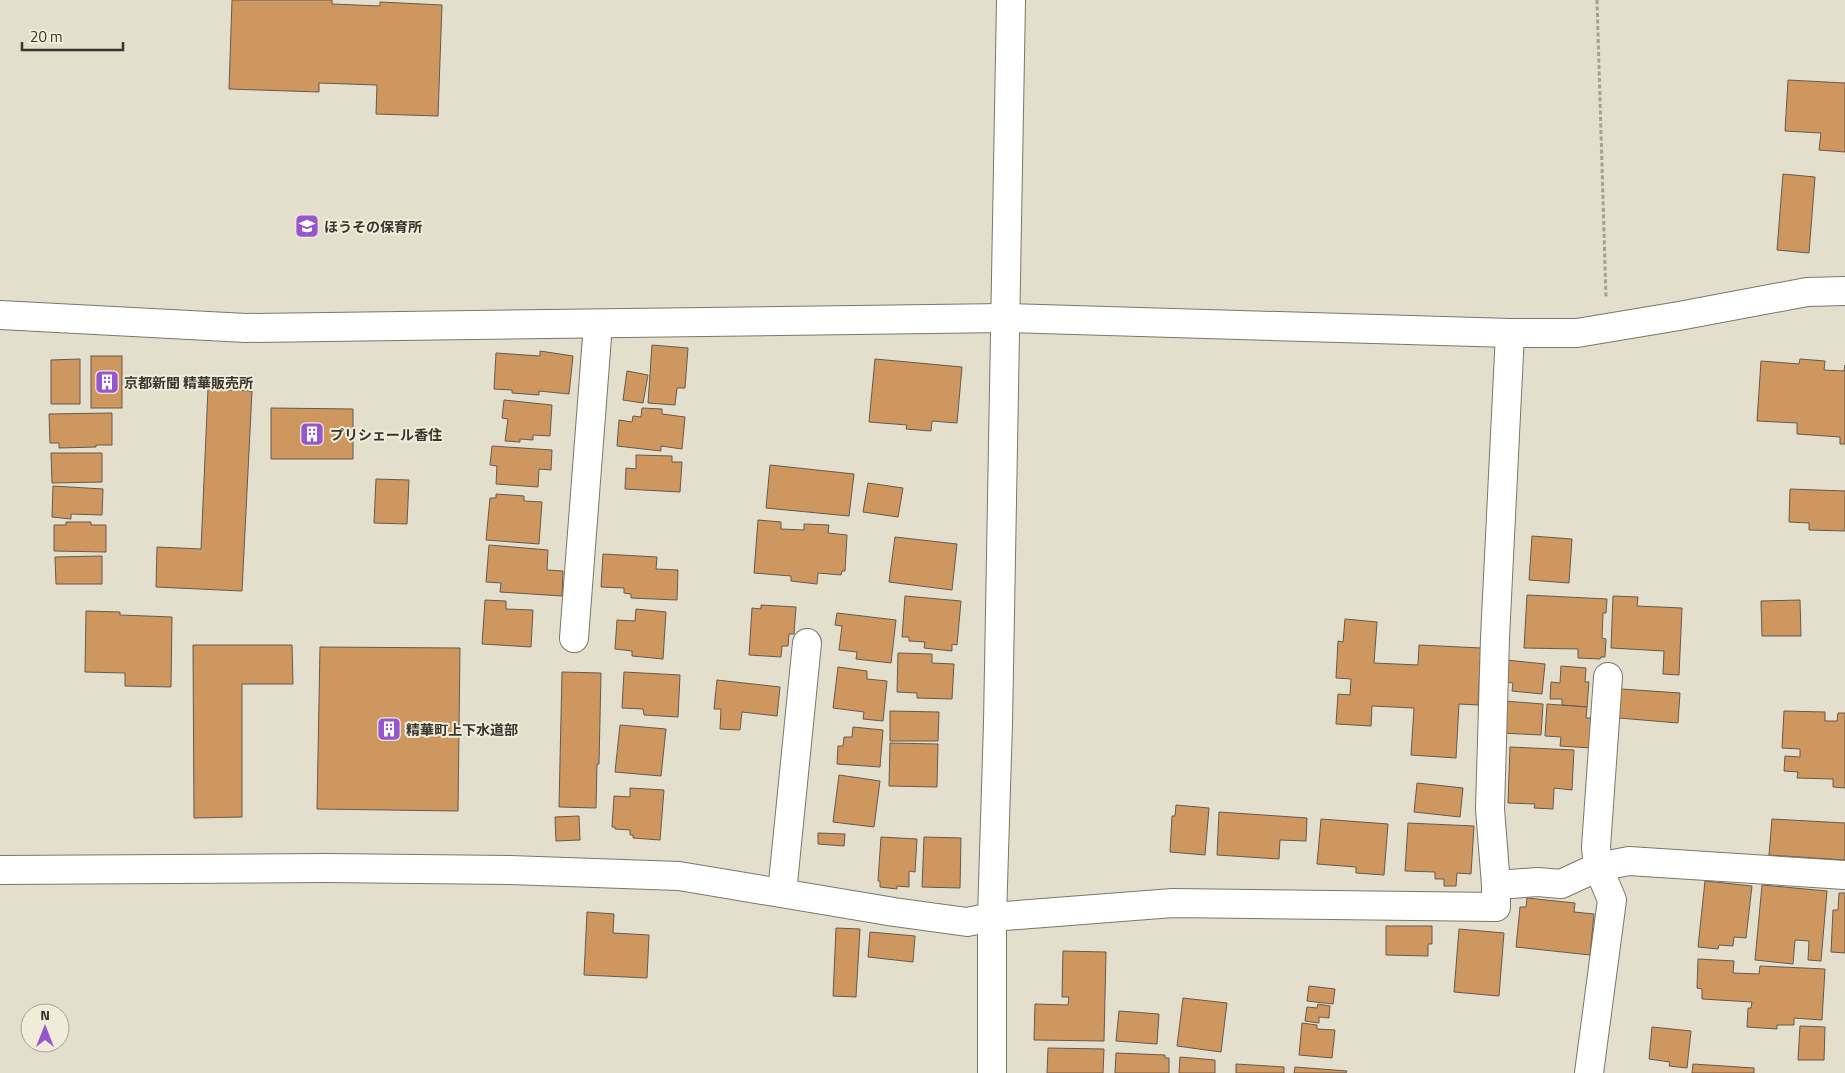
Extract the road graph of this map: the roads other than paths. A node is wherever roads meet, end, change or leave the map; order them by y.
1 (1012, 0) edge
2 (1845, 291) edge
3 (0, 315) edge
4 (1005, 318) junction
5 (598, 324) junction
6 (1510, 333) junction
7 (574, 638) dead end
8 (807, 643) dead end
9 (1608, 677) dead end
10 (1598, 867) junction
11 (0, 870) edge
12 (1845, 875) edge
13 (1496, 885) junction
14 (782, 893) junction
15 (992, 917) junction
16 (992, 1073) edge
17 (1590, 1073) edge

1 - 4 street
2 - 6 street
3 - 5 street
4 - 5 street
4 - 6 street
4 - 15 street
5 - 7 street
6 - 13 street
8 - 14 street
9 - 10 street
10 - 12 street
10 - 13 street
10 - 17 street
11 - 14 street
13 - 15 street
14 - 15 street
15 - 16 street

